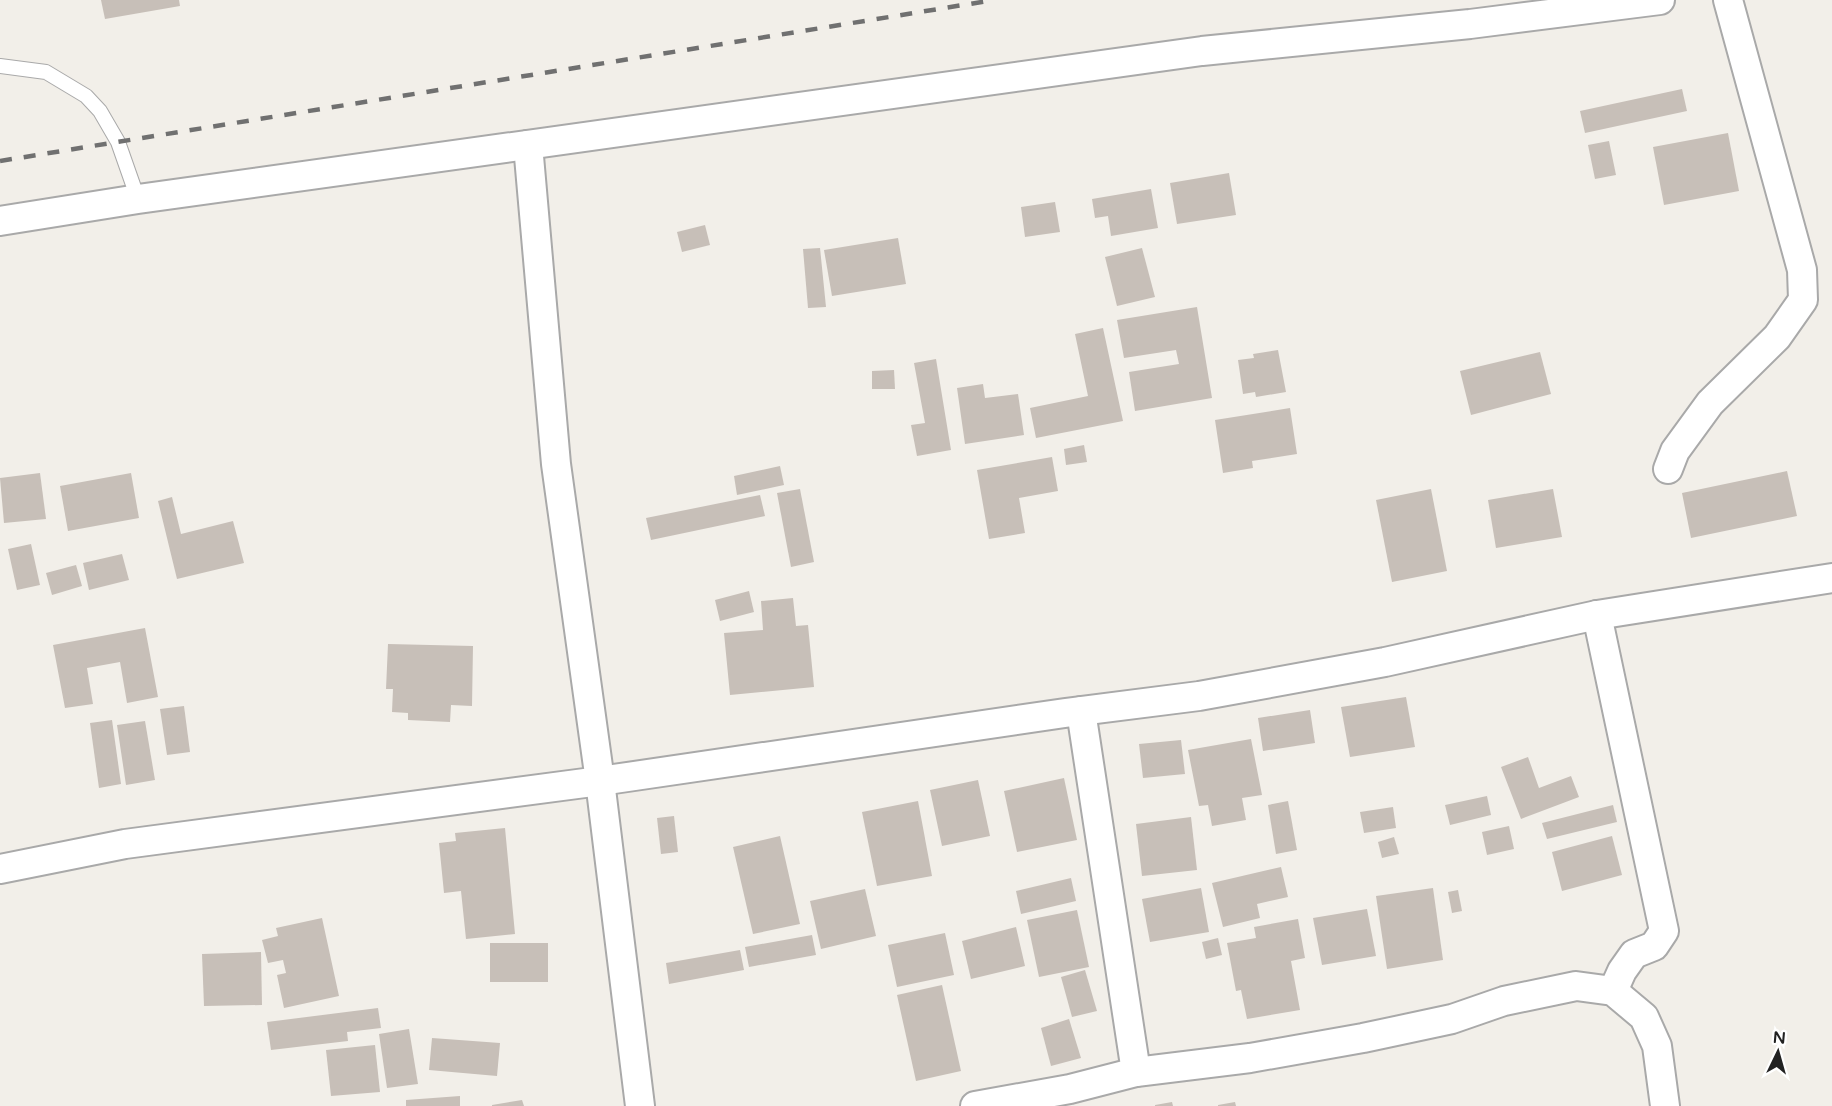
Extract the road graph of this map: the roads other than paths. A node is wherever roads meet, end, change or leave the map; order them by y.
1 (1660, 0) edge
2 (1728, 0) edge
3 (0, 66) edge
4 (528, 145) junction
5 (138, 199) junction
6 (0, 221) edge
7 (1668, 469) dead end
8 (1832, 578) edge
9 (1597, 615) junction
10 (1081, 711) junction
11 (600, 781) junction
12 (0, 869) edge
13 (1613, 991) junction
14 (1136, 1072) junction
15 (640, 1106) edge
16 (975, 1106) edge
17 (1665, 1106) edge

1 - 4 street
2 - 7 street
3 - 5 lane
4 - 5 street
4 - 11 street
5 - 6 street
8 - 9 street
9 - 10 street
9 - 13 street
10 - 11 street
10 - 14 street
11 - 12 street
11 - 15 street
13 - 14 street
13 - 17 street
14 - 16 street

